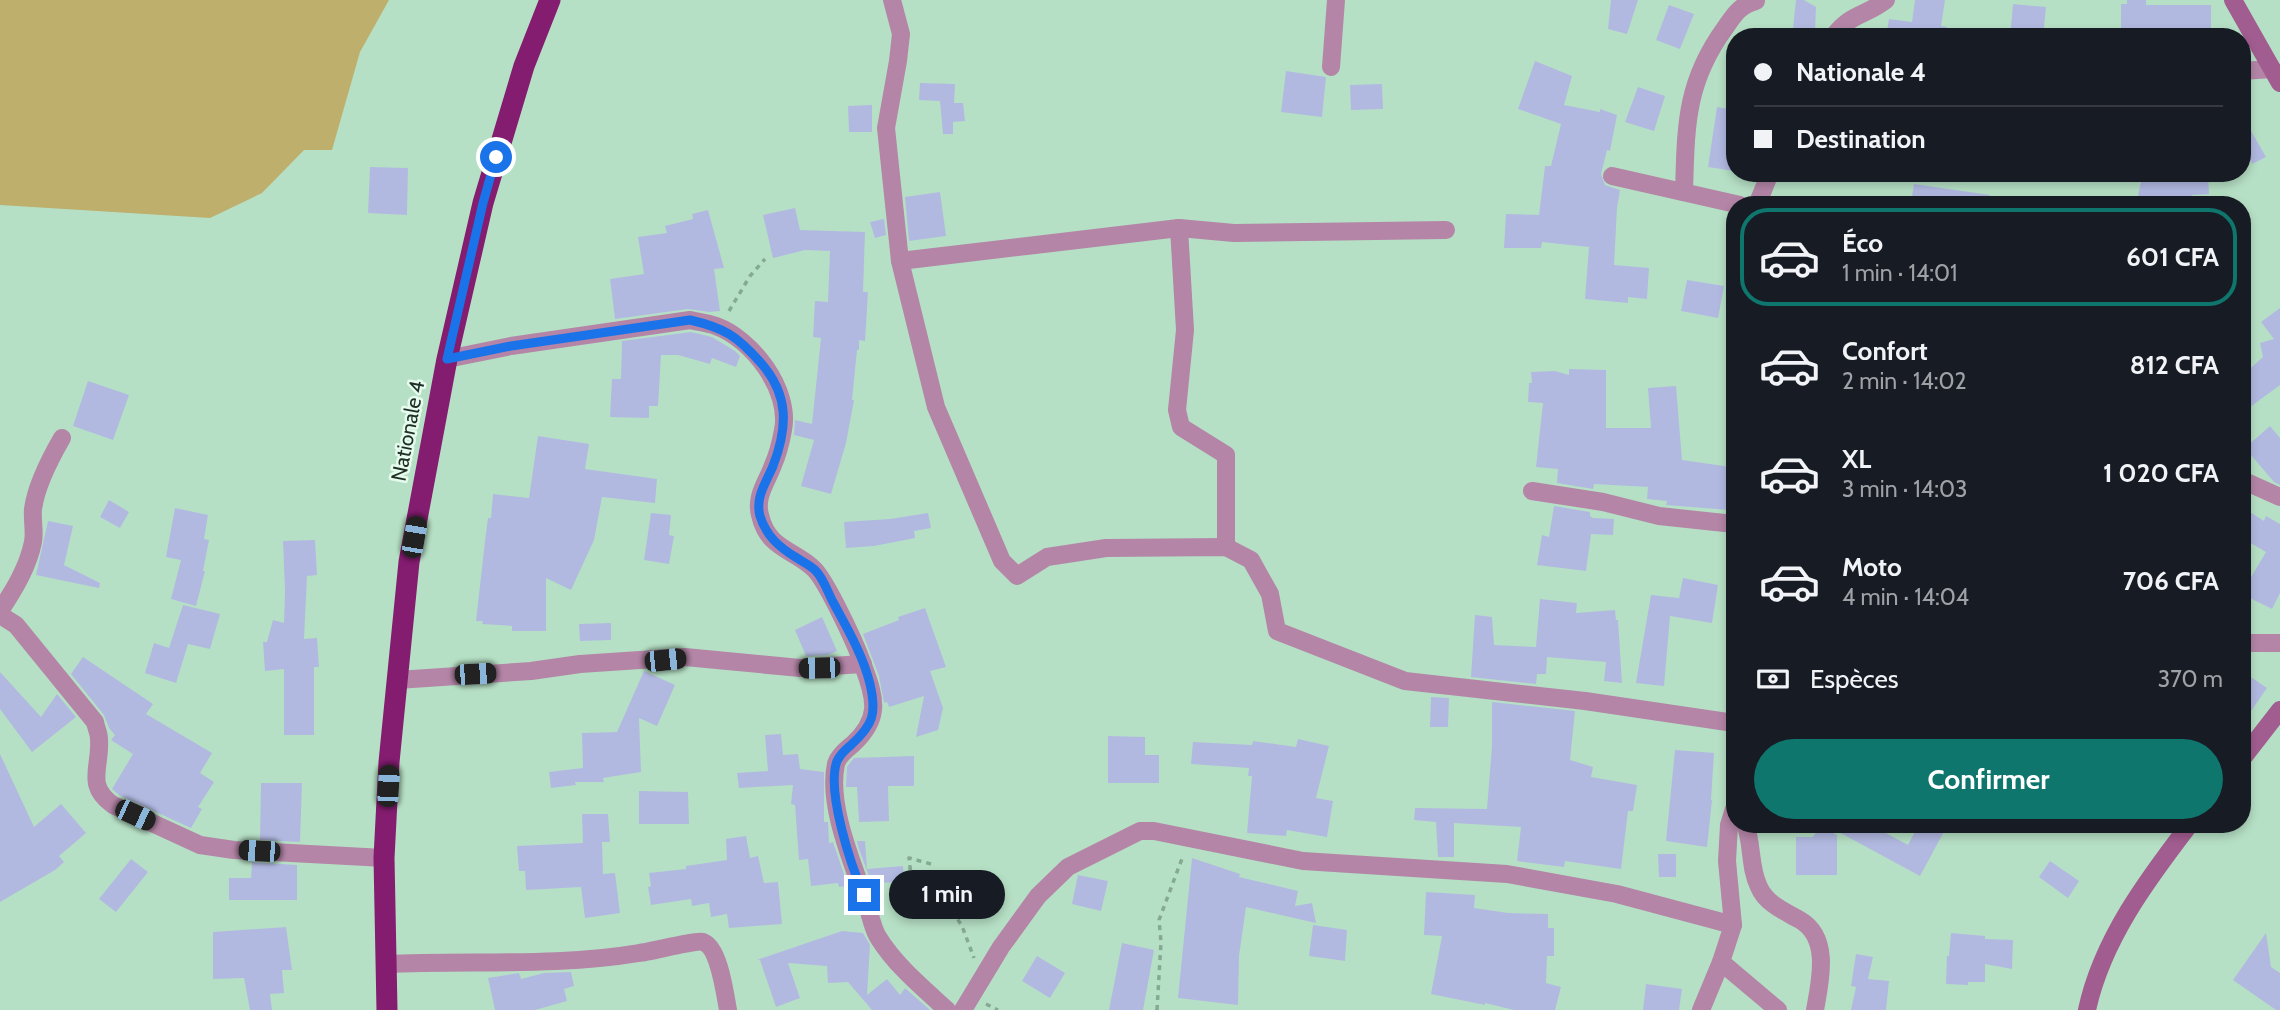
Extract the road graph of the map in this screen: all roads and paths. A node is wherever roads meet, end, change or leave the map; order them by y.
1 (550, 0) edge
2 (892, 0) edge
3 (1336, 0) edge
4 (1886, 0) edge
5 (2233, 0) edge
6 (1756, 1) edge
7 (1841, 28) edge
8 (2249, 28) edge
9 (2251, 32) edge
10 (1331, 67) dead end
11 (2251, 72) edge
12 (2276, 76) edge
13 (1612, 176) dead end
14 (1684, 192) junction
15 (1726, 202) edge
16 (1179, 228) junction
17 (1446, 230) dead end
18 (765, 259) dead end
19 (900, 261) junction
20 (717, 326) junction
21 (447, 359) junction
22 (62, 438) dead end
23 (2251, 484) edge
24 (1532, 491) dead end
25 (2280, 497) edge
26 (1726, 523) edge
27 (1226, 547) junction
28 (0, 613) edge
29 (2251, 643) edge
30 (2280, 643) edge
31 (863, 664) junction
32 (397, 680) junction
33 (2280, 710) edge
34 (1726, 722) edge
35 (2251, 747) edge
36 (1729, 833) edge
37 (1747, 833) edge
38 (2183, 833) edge
39 (1211, 844) junction
40 (384, 858) junction
41 (931, 864) dead end
42 (1733, 925) junction
43 (1721, 962) junction
44 (386, 964) junction
45 (985, 974) junction
46 (387, 1010) edge
47 (729, 1010) edge
48 (947, 1010) edge
49 (963, 1010) edge
50 (1157, 1010) edge
51 (1701, 1010) edge
52 (1778, 1010) edge
53 (1815, 1010) edge
54 (2087, 1010) edge

1 - 21 highway, Nationale 4
2 - 19 street
3 - 10 street
4 - 7 street
5 - 8 street
6 - 14 street
9 - 12 street
11 - 12 street
13 - 14 street
14 - 15 street
16 - 17 street
16 - 19 street
16 - 27 street
18 - 20 path
19 - 27 street
20 - 21 street
20 - 31 street
21 - 32 highway, Nationale 4
22 - 28 street
23 - 25 street
24 - 26 street
27 - 34 street
28 - 40 street
29 - 30 street
31 - 32 street
31 - 48 street
32 - 40 highway, Nationale 4
33 - 35 street
36 - 42 street
37 - 53 street
38 - 54 street
39 - 42 street
39 - 45 street
39 - 50 path
40 - 44 highway, Nationale 4
41 - 45 path
42 - 43 street
43 - 51 street
43 - 52 street
44 - 46 highway, Nationale 4
44 - 47 street
45 - 49 street

